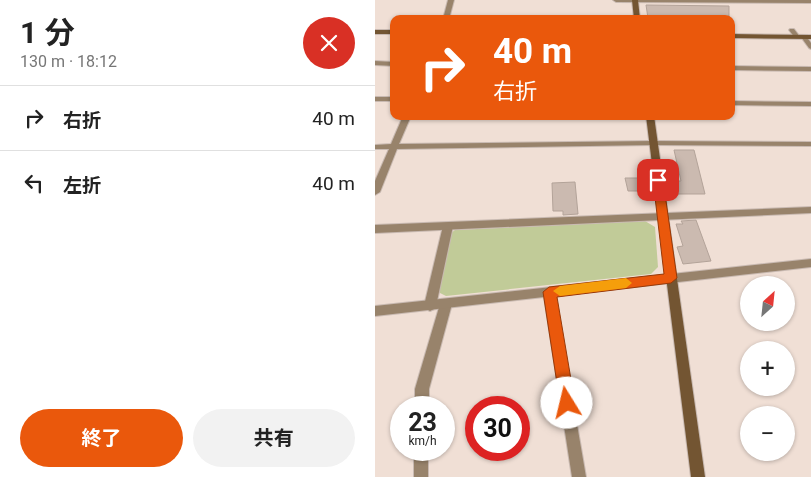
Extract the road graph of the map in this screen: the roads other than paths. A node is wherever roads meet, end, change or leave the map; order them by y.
1 (451, 0) edge
2 (616, 0) edge
3 (635, 0) edge
4 (720, 0) edge
5 (811, 1) edge
6 (447, 15) edge
7 (637, 15) edge
8 (375, 26) edge
9 (390, 26) edge
10 (735, 29) edge
11 (792, 30) junction
12 (811, 30) edge
13 (375, 32) edge
14 (390, 32) edge
15 (735, 36) edge
16 (797, 37) junction
17 (808, 37) edge
18 (811, 47) edge
19 (375, 64) edge
20 (390, 64) edge
21 (735, 68) edge
22 (811, 69) edge
23 (375, 99) edge
24 (390, 99) edge
25 (735, 103) edge
26 (811, 104) edge
27 (405, 120) edge
28 (650, 120) edge
29 (653, 143) junction
30 (811, 144) edge
31 (375, 147) edge
32 (394, 147) junction
33 (375, 192) edge
34 (811, 210) edge
35 (663, 217) junction
36 (448, 226) junction
37 (375, 229) edge
38 (810, 265) edge
39 (671, 278) junction
40 (549, 292) junction
41 (446, 304) junction
42 (430, 306) junction
43 (375, 311) edge
44 (422, 396) edge
45 (421, 461) edge
46 (421, 477) edge
47 (579, 477) edge
48 (698, 477) edge

1 - 6 street
2 - 3 street
3 - 4 street
3 - 7 street
4 - 5 street
8 - 9 street
10 - 11 street
11 - 12 street
11 - 16 street
13 - 14 street
15 - 16 street
16 - 17 street
17 - 18 street
19 - 20 street
21 - 22 street
23 - 24 street
25 - 26 street
27 - 32 street
28 - 29 street
29 - 30 street
29 - 32 street
29 - 35 street
31 - 32 street
32 - 33 street
34 - 35 street
35 - 36 street
35 - 39 street
36 - 37 street
36 - 42 street
38 - 39 street
39 - 40 street
39 - 48 street
40 - 41 street
40 - 47 street
41 - 42 street
41 - 44 street
42 - 43 street
45 - 46 street

